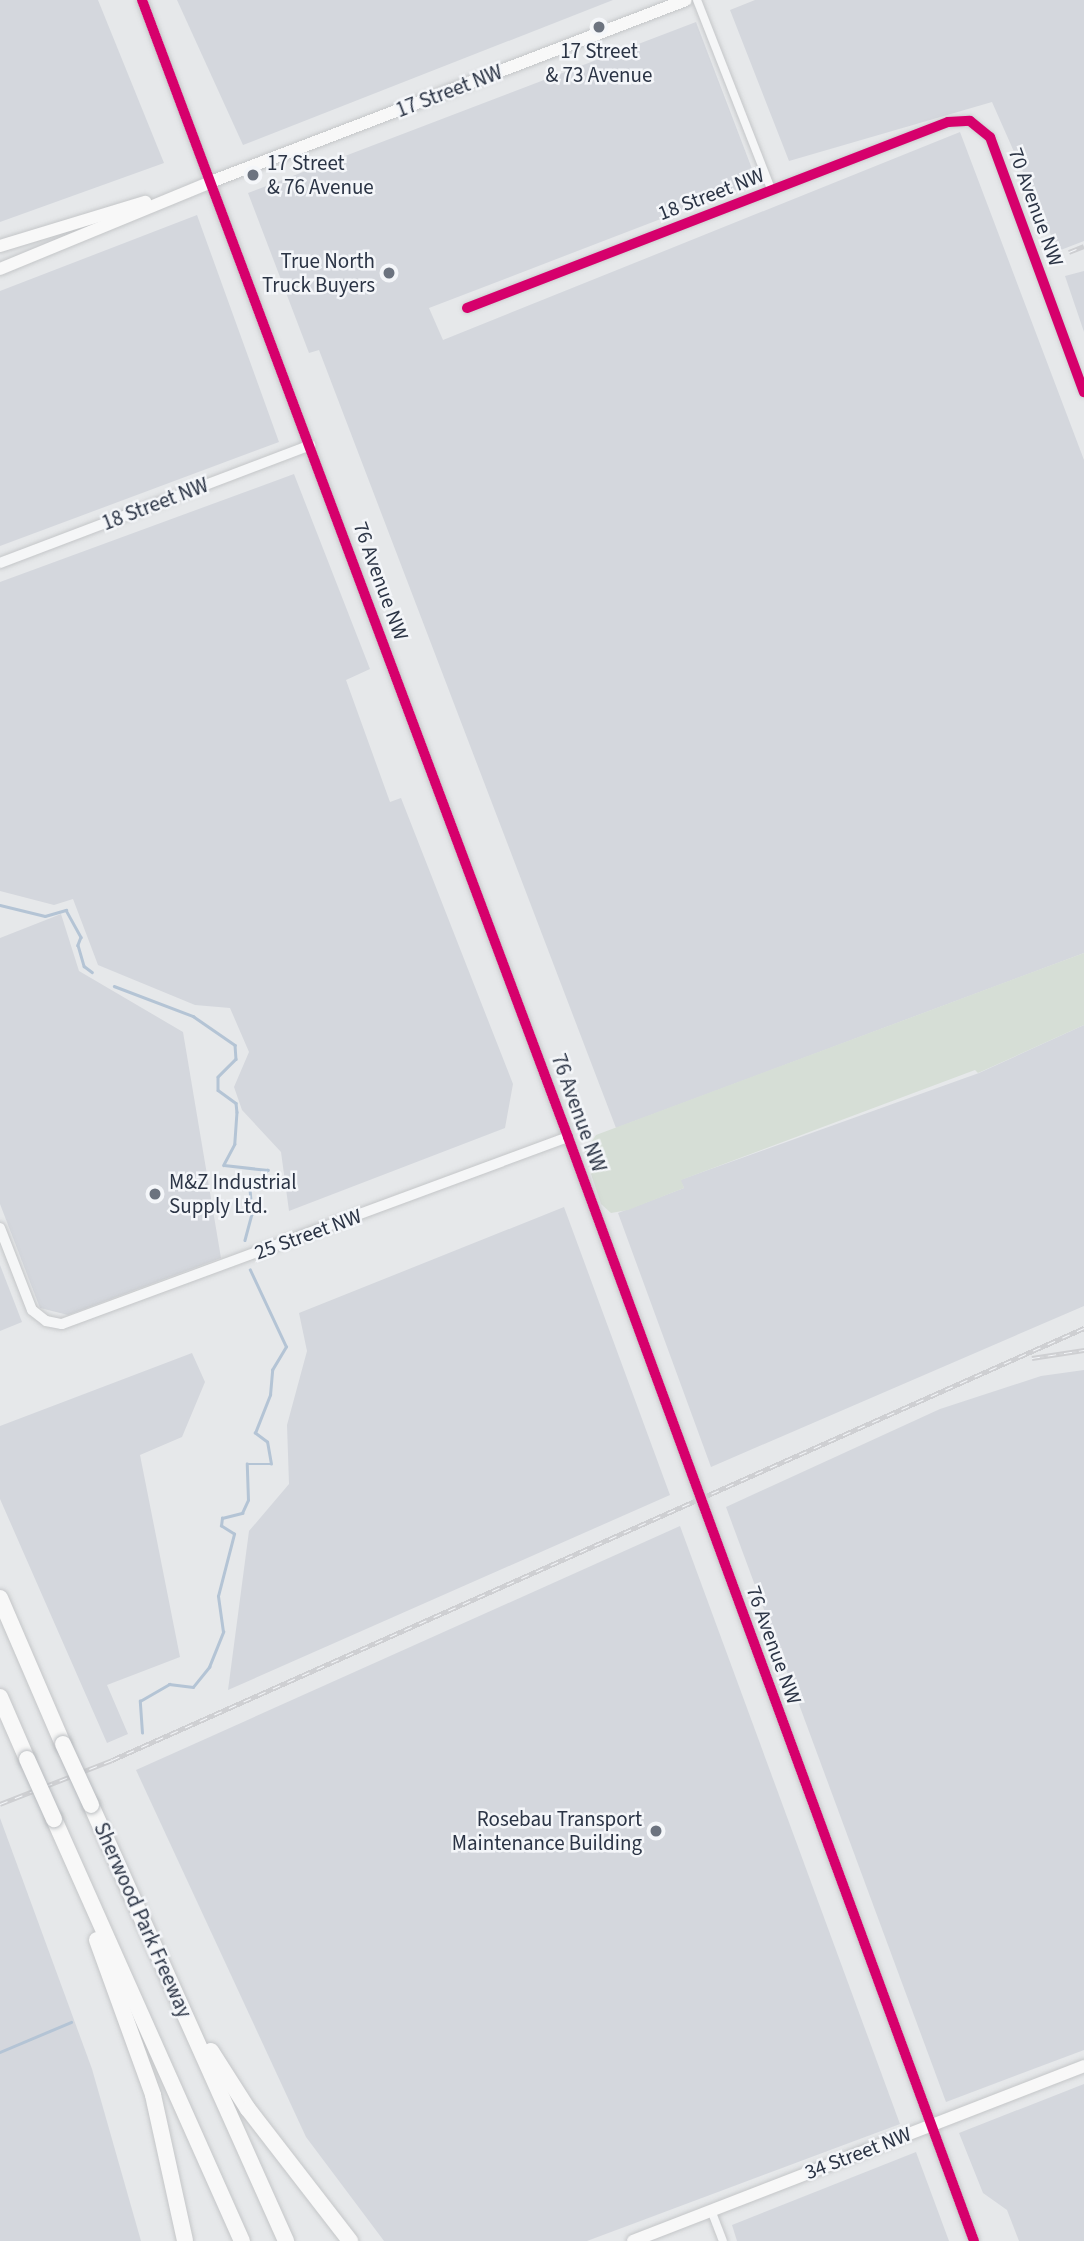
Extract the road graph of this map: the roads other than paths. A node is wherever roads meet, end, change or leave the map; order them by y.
1 (142, 0) edge
2 (686, 0) edge
3 (697, 0) edge
4 (970, 121) joint
5 (213, 181) junction
6 (772, 191) junction
7 (0, 246) edge
8 (0, 269) edge
9 (467, 308) dead end
10 (1084, 392) edge
11 (310, 445) junction
12 (0, 563) edge
13 (568, 1137) junction
14 (0, 1228) edge
15 (0, 1598) edge
16 (0, 1697) edge
17 (67, 1848) junction
18 (173, 1986) junction
19 (1084, 2066) edge
20 (930, 2125) junction
21 (711, 2210) junction
22 (186, 2241) edge
23 (242, 2241) edge
24 (286, 2241) edge
25 (350, 2241) edge
26 (633, 2241) edge
27 (723, 2241) edge
28 (974, 2241) edge

1 - 5 street, 76 Avenue NW
2 - 5 main road, 17 Street NW
3 - 6 street
4 - 6 street, 18 Street NW
4 - 10 street, 70 Avenue NW
5 - 7 main road, 17 Street NW
5 - 8 main road, 17 Street NW
5 - 11 street, 76 Avenue NW
6 - 9 street, 18 Street NW
11 - 12 street, 18 Street NW
11 - 13 street, 76 Avenue NW
13 - 14 street, 25 Street NW
13 - 20 street, 76 Avenue NW
15 - 18 highway, Sherwood Park Freeway, bridge
16 - 17 highway, Sherwood Park Freeway, bridge
17 - 22 highway
17 - 23 highway, Sherwood Park Freeway
18 - 24 highway, Sherwood Park Freeway
18 - 25 highway
19 - 20 main road, 34 Street NW
20 - 21 main road, 34 Street NW
20 - 28 street, 76 Avenue NW
21 - 26 main road, 34 Street NW
21 - 27 street

